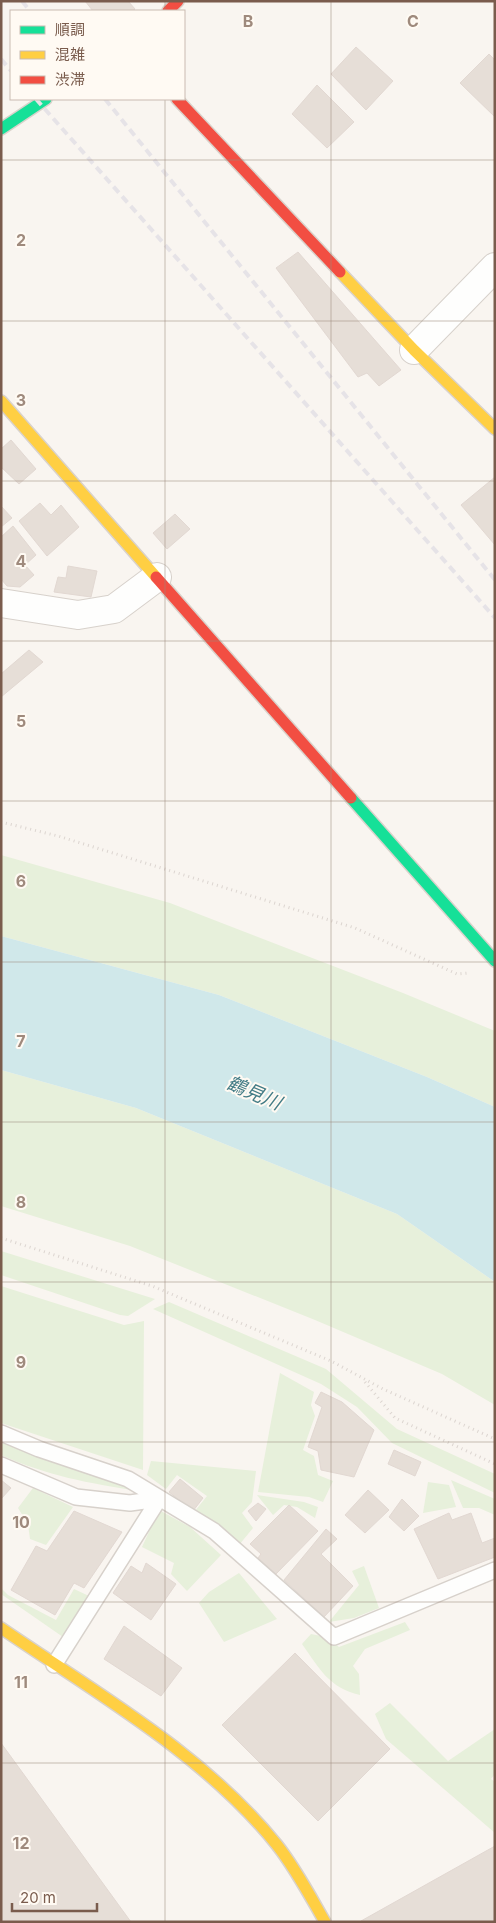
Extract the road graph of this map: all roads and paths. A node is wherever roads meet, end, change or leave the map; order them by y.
1 (178, 1) edge
2 (169, 10) edge
3 (44, 100) edge
4 (178, 100) edge
5 (1, 129) edge
6 (495, 267) edge
7 (414, 350) junction
8 (1, 401) edge
9 (495, 429) edge
10 (157, 577) junction
11 (1, 604) edge
12 (1, 822) edge
13 (495, 961) edge
14 (476, 972) dead end
15 (1, 1238) edge
16 (364, 1379) junction
17 (1, 1433) edge
18 (495, 1439) edge
19 (1, 1464) edge
20 (495, 1464) edge
21 (159, 1499) junction
22 (495, 1570) edge
23 (1, 1628) edge
24 (54, 1665) junction
25 (325, 1922) edge

1 - 2 street
3 - 5 street
4 - 7 street
6 - 7 street
7 - 9 street
8 - 10 street
10 - 11 street
10 - 13 street
12 - 14 path
15 - 16 path
16 - 18 path
16 - 20 path
17 - 21 lane
19 - 21 lane
21 - 22 lane
21 - 24 lane
23 - 24 street
24 - 25 street

